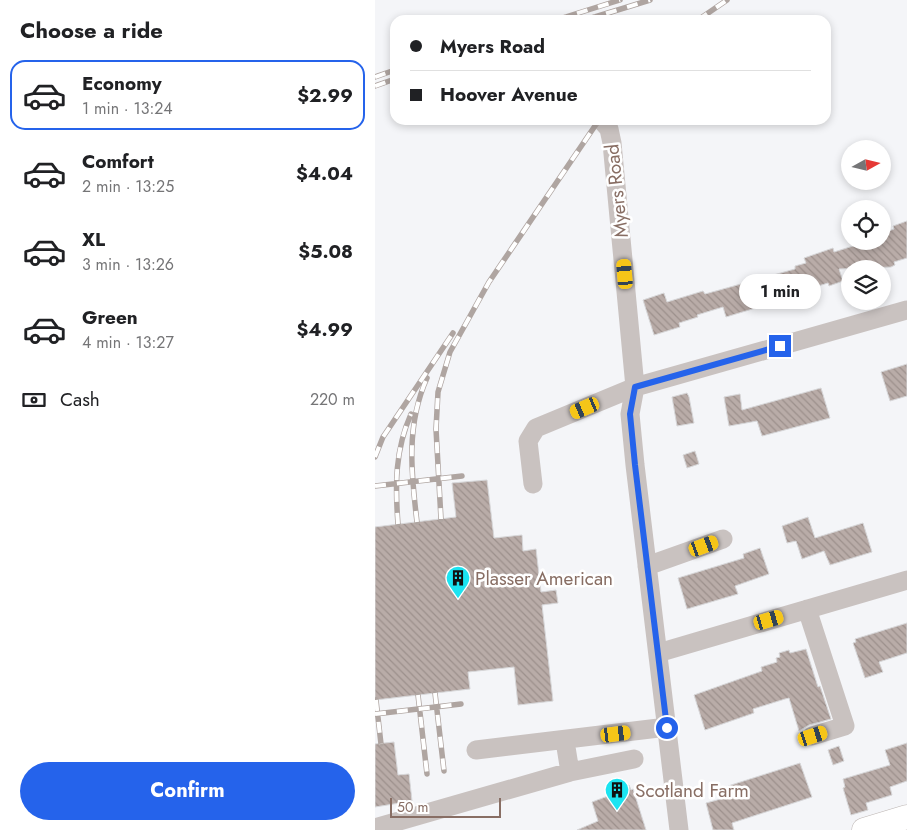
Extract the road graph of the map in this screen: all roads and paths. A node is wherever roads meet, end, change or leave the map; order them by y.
1 (605, 125) edge
2 (907, 310) edge
3 (635, 387) junction
4 (533, 484) dead end
5 (723, 539) dead end
6 (647, 566) junction
7 (907, 580) edge
8 (807, 609) junction
9 (658, 653) junction
10 (667, 728) junction
11 (813, 736) dead end
12 (565, 740) junction
13 (476, 750) dead end
14 (634, 759) dead end
15 (571, 772) junction
16 (907, 817) edge
17 (375, 828) edge
18 (679, 830) edge
19 (864, 830) edge

1 - 3 street, Myers Road
2 - 3 street
3 - 4 street
3 - 6 street, Myers Road
5 - 6 street
6 - 9 street, Myers Road
7 - 8 street
8 - 9 street
8 - 11 street
9 - 10 street, Myers Road
10 - 12 street
10 - 18 street, Myers Road
12 - 13 street
12 - 15 street
14 - 15 street
15 - 17 street
16 - 19 main road

